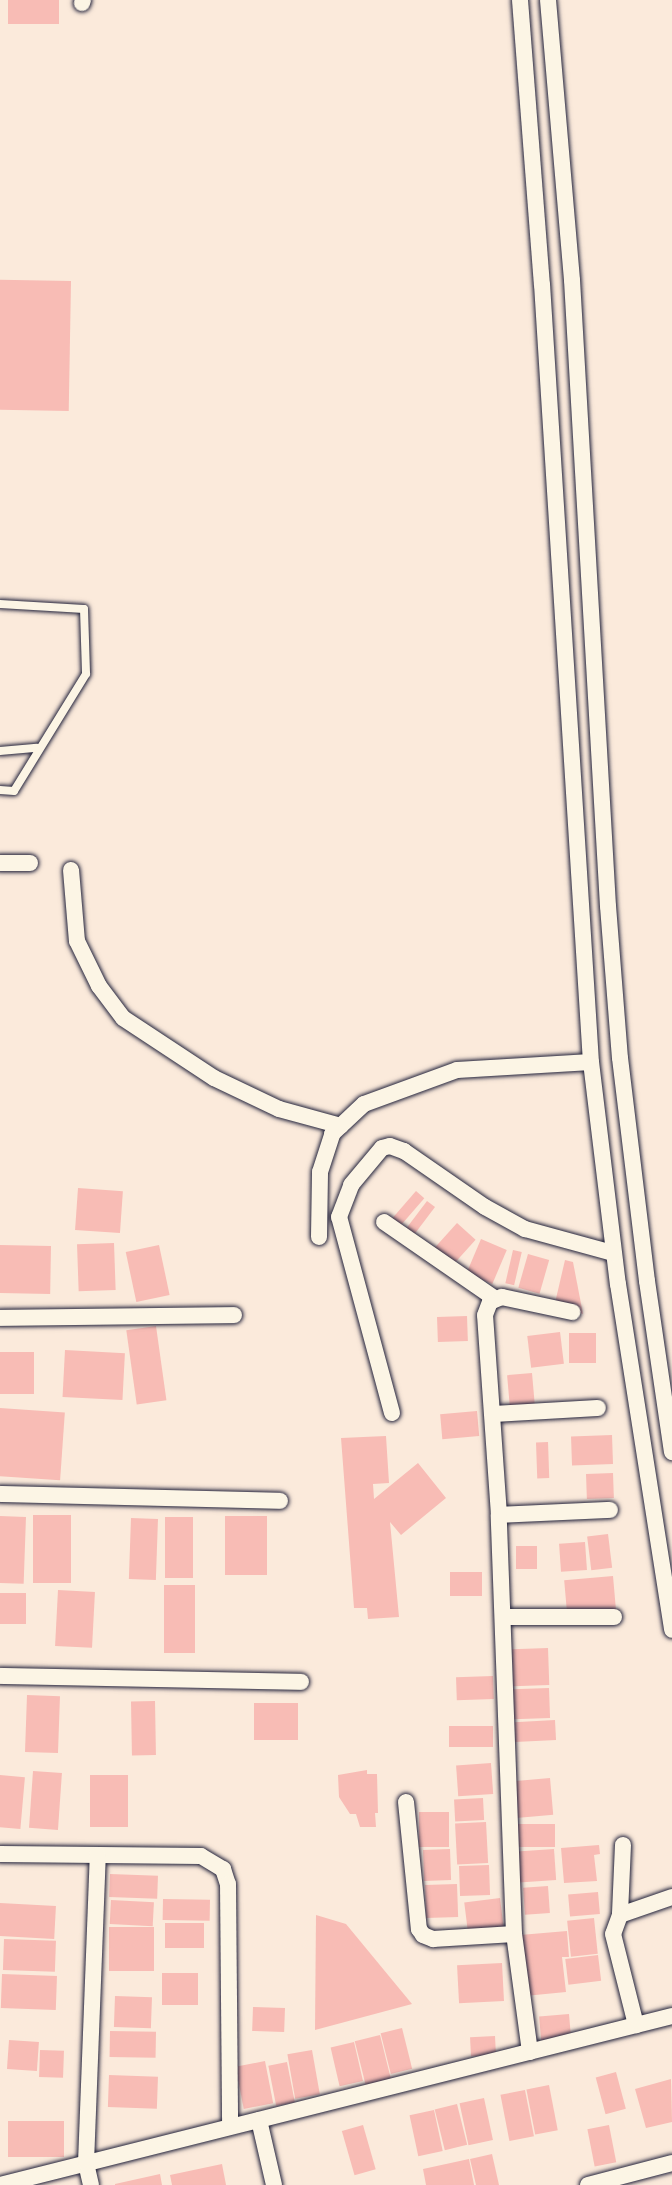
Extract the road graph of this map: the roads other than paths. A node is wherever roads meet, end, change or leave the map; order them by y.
1 (520, 0) edge
2 (548, 0) edge
3 (572, 281) junction
4 (542, 284) junction
5 (0, 604) edge
6 (37, 748) junction
7 (0, 751) edge
8 (0, 790) edge
9 (0, 863) edge
10 (30, 863) dead end
11 (71, 870) dead end
12 (591, 1062) junction
13 (341, 1126) junction
14 (384, 1222) dead end
15 (319, 1237) dead end
16 (613, 1253) junction
17 (647, 1281) junction
18 (618, 1284) junction
19 (494, 1298) junction
20 (572, 1312) dead end
21 (234, 1315) dead end
22 (0, 1318) edge
23 (598, 1408) dead end
24 (392, 1413) dead end
25 (493, 1414) junction
26 (672, 1452) edge
27 (0, 1494) edge
28 (280, 1500) dead end
29 (610, 1510) dead end
30 (499, 1515) junction
31 (503, 1617) junction
32 (614, 1617) dead end
33 (672, 1630) edge
34 (0, 1676) edge
35 (301, 1682) dead end
36 (406, 1802) dead end
37 (623, 1845) dead end
38 (0, 1854) edge
39 (98, 1855) junction
40 (672, 1897) edge
41 (620, 1915) junction
42 (514, 1934) junction
43 (672, 2016) edge
44 (636, 2025) junction
45 (530, 2052) junction
46 (259, 2120) junction
47 (230, 2126) junction
48 (86, 2163) junction
49 (672, 2163) edge
50 (0, 2185) edge
51 (91, 2185) edge
52 (274, 2185) edge
53 (588, 2185) edge

1 - 4 street
2 - 3 street
3 - 4 street
3 - 17 street
4 - 12 street
5 - 6 lane
6 - 7 lane
6 - 8 lane
9 - 10 street
11 - 13 street
12 - 13 street
12 - 16 street
13 - 15 street
14 - 19 street
16 - 18 street
16 - 24 street
17 - 18 street
17 - 26 street
18 - 33 street
19 - 20 street
19 - 25 street
21 - 22 street
23 - 25 street
25 - 30 street
27 - 28 street
29 - 30 street
30 - 31 street
31 - 32 street
31 - 42 street
34 - 35 street
36 - 42 street
37 - 41 street
38 - 39 street
39 - 47 street
39 - 48 street
40 - 41 street
41 - 44 street
42 - 45 street
43 - 44 street
44 - 45 street
45 - 46 street
46 - 47 street
46 - 52 street
47 - 48 street
48 - 50 street
48 - 51 street
49 - 53 street

